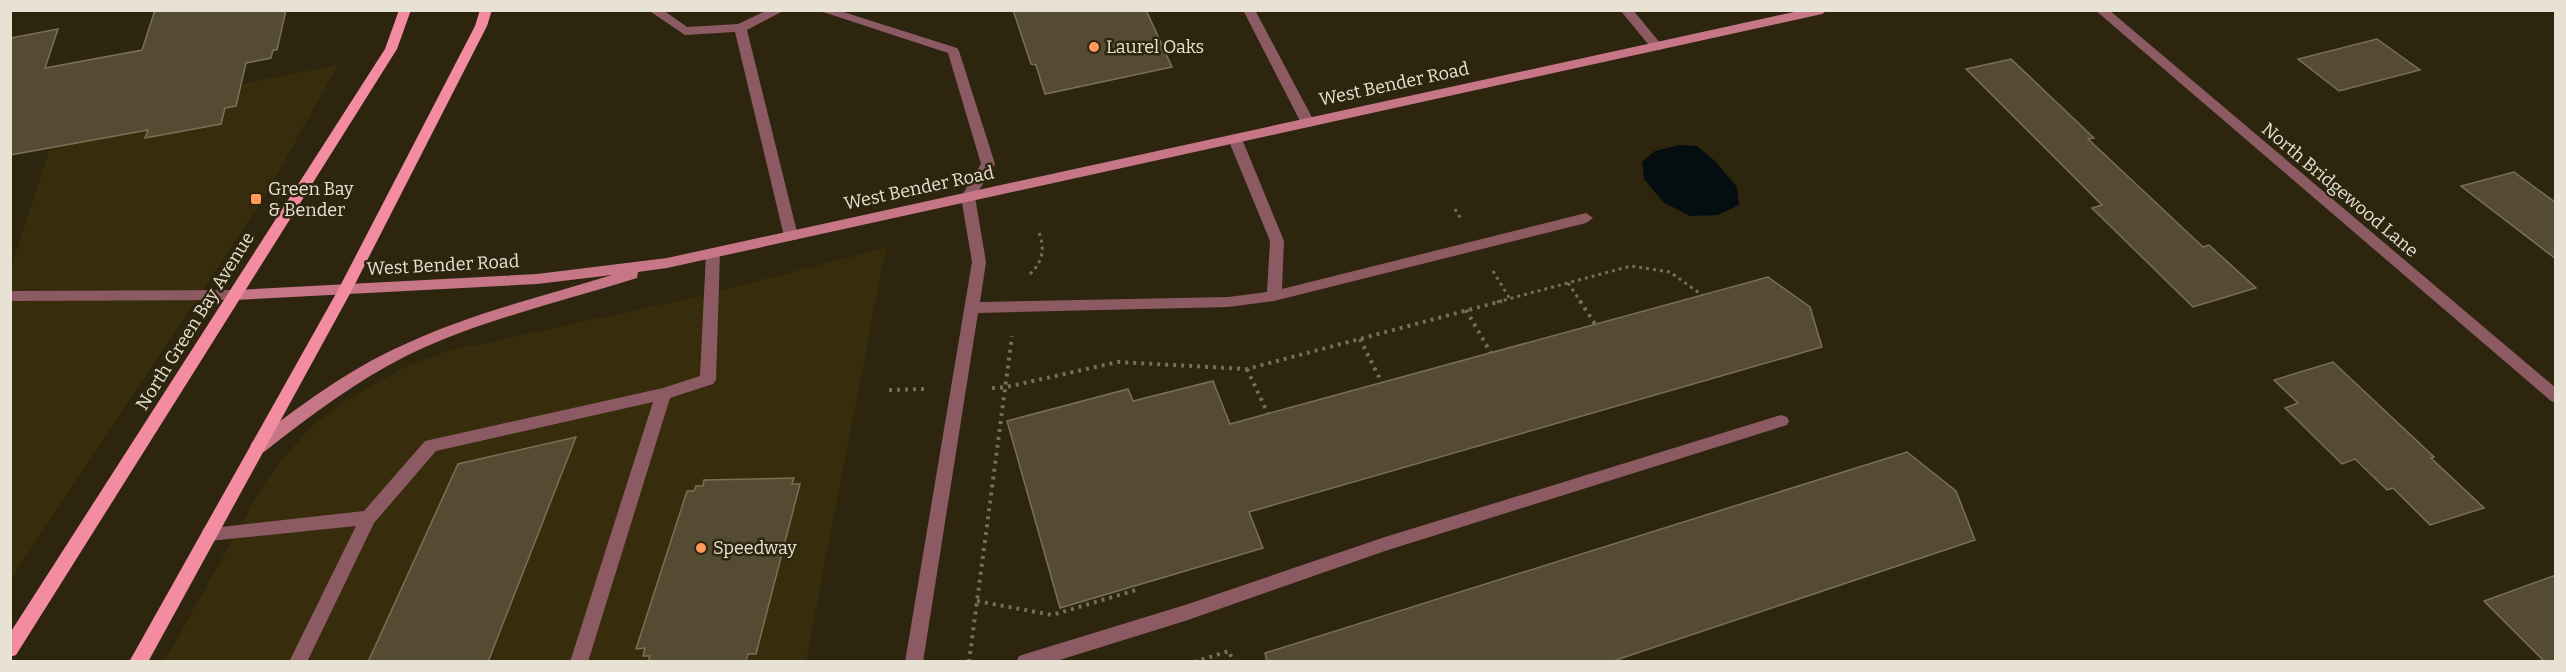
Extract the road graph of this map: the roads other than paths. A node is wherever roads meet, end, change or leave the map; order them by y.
1 (405, 10) edge
2 (486, 10) edge
3 (654, 10) edge
4 (779, 10) edge
5 (823, 10) edge
6 (1249, 10) edge
7 (1626, 10) edge
8 (1822, 10) edge
9 (2101, 10) edge
10 (740, 28) junction
11 (1657, 46) junction
12 (1308, 123) junction
13 (1235, 139) junction
14 (968, 197) junction
15 (1586, 218) dead end
16 (791, 236) junction
17 (713, 253) junction
18 (667, 263) junction
19 (345, 290) junction
20 (235, 295) junction
21 (10, 296) edge
22 (1274, 296) junction
23 (972, 308) junction
24 (663, 394) junction
25 (2556, 397) edge
26 (1780, 421) dead end
27 (258, 447) junction
28 (368, 518) junction
29 (209, 534) junction
30 (10, 649) edge
31 (138, 662) edge
32 (298, 662) edge
33 (579, 662) edge
34 (914, 662) edge
35 (1025, 662) edge

1 - 20 main road, North Green Bay Avenue
2 - 19 main road
3 - 10 street
4 - 10 street
5 - 14 street
6 - 12 street
7 - 11 street
8 - 11 street, West Bender Road
9 - 25 street, North Bridgewood Lane
10 - 16 street
11 - 12 street, West Bender Road
12 - 13 street, West Bender Road
13 - 14 street, West Bender Road
13 - 22 street
14 - 16 street, West Bender Road
14 - 23 street
15 - 22 street
16 - 17 street, West Bender Road
17 - 18 street, West Bender Road
17 - 24 street
18 - 19 street, West Bender Road
18 - 27 street
19 - 20 street, West Bender Road
19 - 27 main road
20 - 21 street, West Bender Road
20 - 30 main road, North Green Bay Avenue
22 - 23 street
23 - 34 street
24 - 28 street
24 - 33 street
26 - 35 street
27 - 29 main road
28 - 29 street
28 - 32 street
29 - 31 main road

